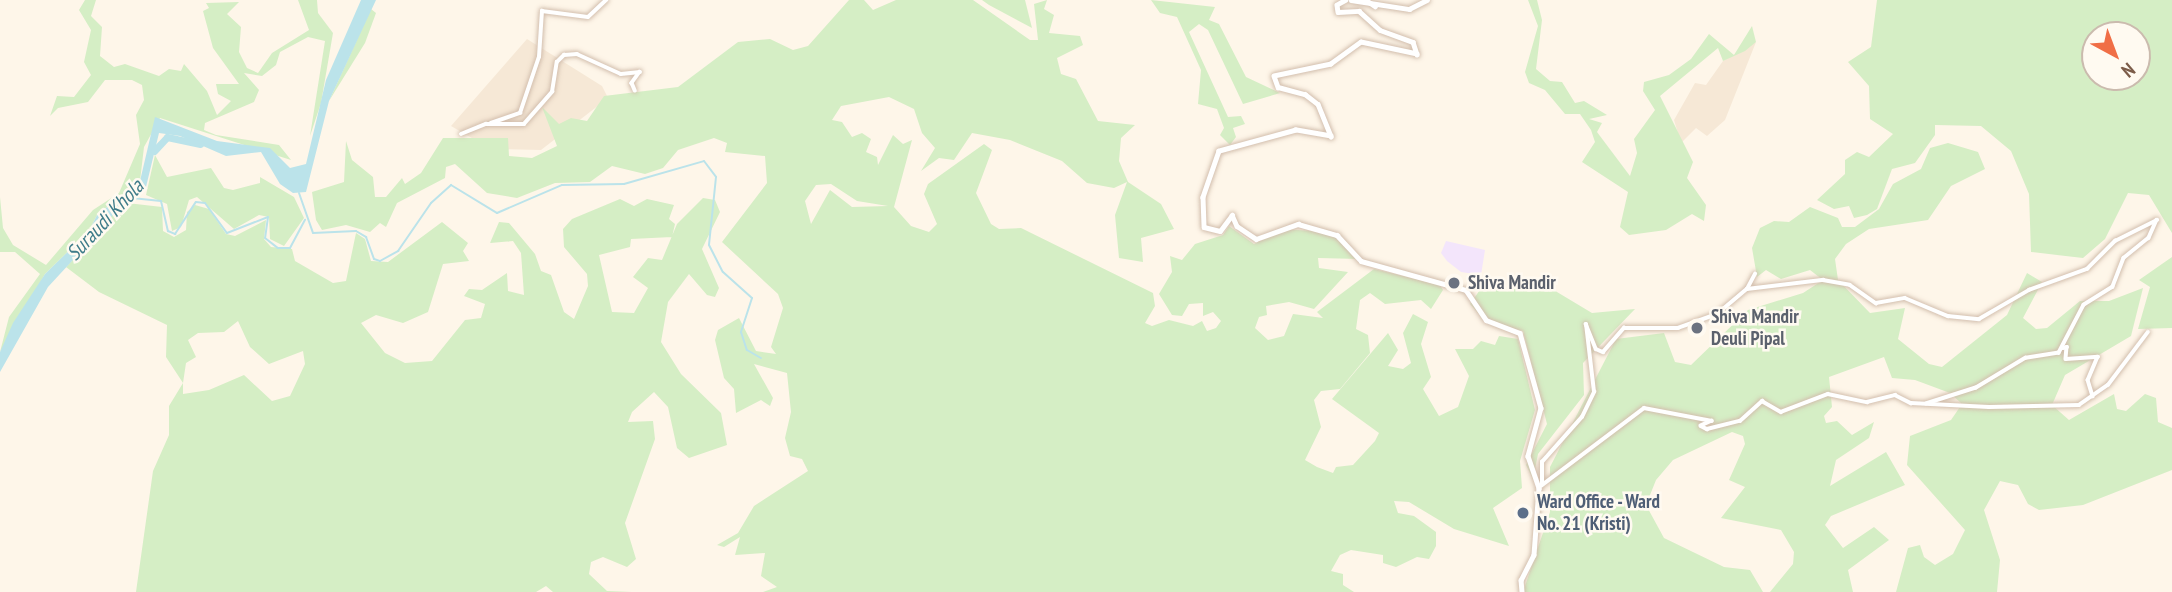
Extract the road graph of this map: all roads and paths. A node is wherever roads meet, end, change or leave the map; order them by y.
1 (606, 0) edge
2 (1348, 0) edge
3 (1366, 0) edge
4 (1427, 0) edge
5 (1375, 6) junction
6 (635, 90) dead end
7 (486, 124) junction
8 (461, 134) dead end
9 (1755, 274) dead end
10 (1747, 289) junction
11 (2148, 332) dead end
12 (2063, 348) junction
13 (2093, 396) junction
14 (1926, 404) junction
15 (1540, 487) junction
16 (1522, 592) edge

1 - 7 street
2 - 5 street
2 - 15 street
3 - 5 street
4 - 5 street
6 - 7 street
7 - 8 street
9 - 10 street
10 - 12 street
10 - 15 street
11 - 13 street
12 - 13 street
12 - 14 street
13 - 14 street
14 - 15 street
15 - 16 street

